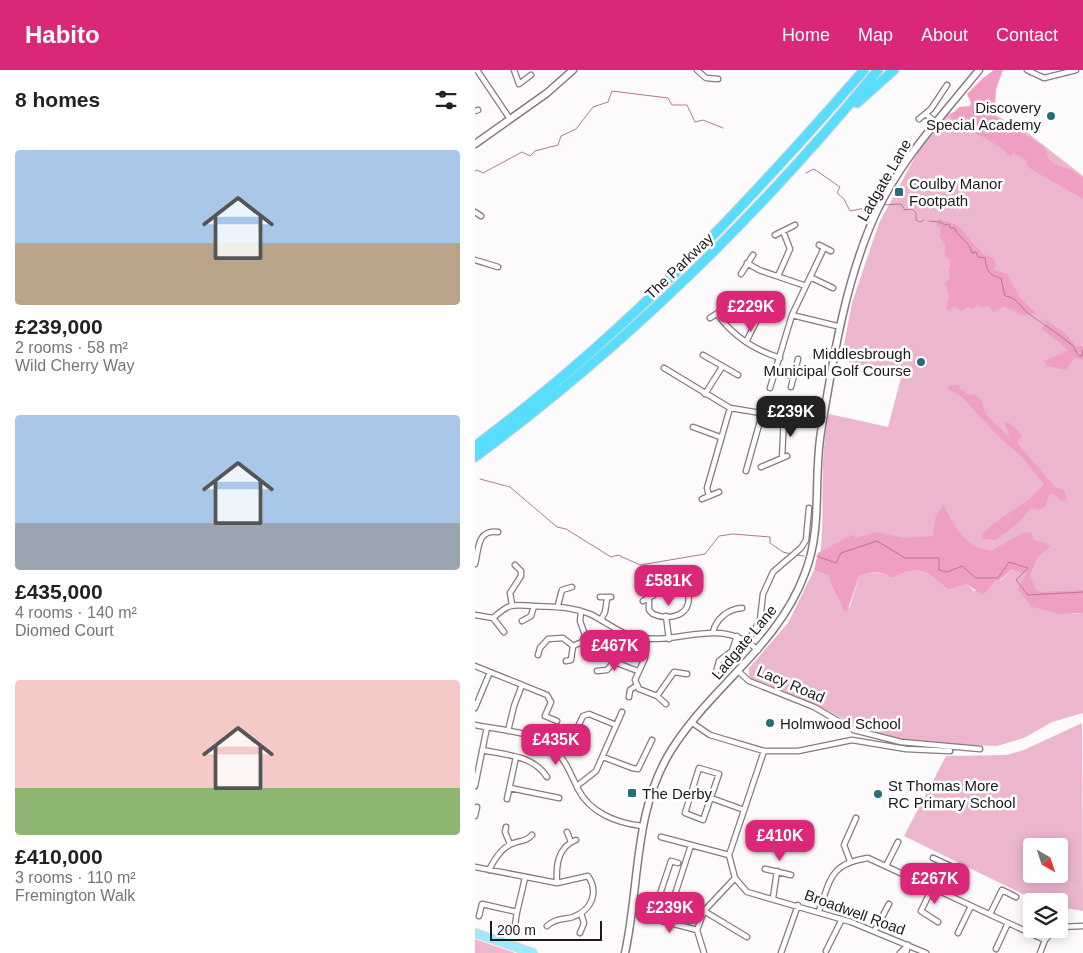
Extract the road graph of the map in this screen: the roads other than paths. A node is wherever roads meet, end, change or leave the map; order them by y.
1 (514, 70) edge
2 (573, 70) edge
3 (697, 70) edge
4 (862, 70) edge
5 (878, 70) edge
6 (894, 70) edge
7 (979, 70) edge
8 (1027, 70) edge
9 (1076, 70) edge
10 (479, 72) edge
11 (531, 75) dead end
12 (475, 78) edge
13 (718, 79) dead end
14 (947, 85) dead end
15 (939, 88) dead end
16 (944, 91) junction
17 (926, 114) junction
18 (510, 119) junction
19 (919, 119) dead end
20 (935, 122) junction
21 (475, 144) edge
22 (803, 157) junction
23 (475, 212) edge
24 (481, 216) dead end
25 (795, 226) dead end
26 (783, 230) junction
27 (775, 235) dead end
28 (819, 245) dead end
29 (824, 248) junction
30 (831, 251) dead end
31 (753, 255) dead end
32 (475, 260) edge
33 (747, 263) junction
34 (498, 267) dead end
35 (741, 274) dead end
36 (778, 276) junction
37 (810, 277) junction
38 (806, 286) junction
39 (833, 288) dead end
40 (754, 302) dead end
41 (764, 306) junction
42 (727, 307) dead end
43 (770, 309) dead end
44 (718, 315) junction
45 (792, 315) junction
46 (710, 318) dead end
47 (841, 327) junction
48 (746, 342) junction
49 (703, 356) dead end
50 (779, 358) junction
51 (798, 359) dead end
52 (722, 367) junction
53 (664, 368) dead end
54 (775, 371) junction
55 (737, 375) dead end
56 (794, 377) junction
57 (791, 387) dead end
58 (770, 388) dead end
59 (705, 394) junction
60 (730, 408) junction
61 (762, 414) junction
62 (784, 416) junction
63 (823, 422) junction
64 (693, 427) dead end
65 (720, 437) junction
66 (475, 446) edge
67 (475, 457) edge
68 (761, 467) dead end
69 (746, 471) dead end
70 (719, 492) dead end
71 (709, 496) junction
72 (703, 499) dead end
73 (809, 508) dead end
74 (498, 532) dead end
75 (476, 554) edge
76 (475, 564) edge
77 (515, 565) dead end
78 (558, 584) dead end
79 (572, 587) dead end
80 (563, 588) junction
81 (693, 591) dead end
82 (677, 593) dead end
83 (688, 594) junction
84 (654, 595) dead end
85 (600, 597) dead end
86 (649, 600) junction
87 (643, 601) dead end
88 (512, 604) junction
89 (558, 605) junction
90 (534, 606) junction
91 (742, 608) dead end
92 (581, 611) junction
93 (475, 615) edge
94 (666, 616) junction
95 (493, 618) junction
96 (601, 620) junction
97 (522, 621) dead end
98 (504, 632) dead end
99 (713, 632) junction
100 (737, 636) junction
101 (647, 639) junction
102 (669, 639) junction
103 (748, 641) junction
104 (573, 646) junction
105 (757, 650) junction
106 (538, 655) dead end
107 (606, 655) dead end
108 (570, 662) dead end
109 (614, 662) junction
110 (475, 666) edge
111 (597, 671) dead end
112 (638, 671) junction
113 (737, 671) junction
114 (490, 672) junction
115 (716, 672) dead end
116 (687, 674) dead end
117 (521, 685) junction
118 (636, 686) junction
119 (657, 696) junction
120 (629, 697) dead end
121 (666, 704) dead end
122 (475, 708) edge
123 (622, 712) dead end
124 (545, 716) junction
125 (543, 722) dead end
126 (557, 722) dead end
127 (691, 722) junction
128 (475, 725) edge
129 (616, 725) junction
130 (487, 727) junction
131 (508, 732) junction
132 (568, 732) dead end
133 (652, 740) dead end
134 (981, 749) dead end
135 (482, 750) junction
136 (764, 751) junction
137 (950, 751) dead end
138 (516, 757) junction
139 (603, 757) junction
140 (477, 767) edge
141 (547, 777) dead end
142 (475, 784) edge
143 (577, 786) junction
144 (510, 788) junction
145 (555, 791) dead end
146 (711, 798) junction
147 (507, 799) dead end
148 (477, 807) dead end
149 (744, 810) junction
150 (475, 816) edge
151 (857, 818) dead end
152 (642, 826) junction
153 (506, 827) dead end
154 (505, 832) junction
155 (567, 832) dead end
156 (499, 834) dead end
157 (532, 835) dead end
158 (661, 837) dead end
159 (528, 840) junction
160 (898, 842) dead end
161 (513, 843) junction
162 (531, 845) dead end
163 (691, 845) junction
164 (729, 856) junction
165 (933, 858) dead end
166 (850, 861) junction
167 (678, 863) dead end
168 (944, 864) junction
169 (886, 866) junction
170 (475, 867) edge
171 (765, 869) dead end
172 (957, 869) dead end
173 (489, 870) junction
174 (777, 871) junction
175 (791, 875) dead end
176 (525, 878) junction
177 (735, 878) junction
178 (557, 884) junction
179 (932, 889) junction
180 (1016, 897) dead end
181 (773, 898) junction
182 (889, 904) dead end
183 (798, 905) junction
184 (971, 906) junction
185 (704, 911) junction
186 (819, 911) junction
187 (517, 912) junction
188 (581, 913) junction
189 (990, 914) junction
190 (479, 916) dead end
191 (550, 916) dead end
192 (647, 916) dead end
193 (652, 918) junction
194 (842, 919) junction
195 (553, 921) junction
196 (666, 922) junction
197 (938, 922) dead end
198 (1008, 923) junction
199 (515, 925) dead end
200 (547, 926) dead end
201 (583, 926) junction
202 (1083, 926) edge
203 (1068, 927) edge
204 (589, 928) dead end
205 (697, 930) junction
206 (875, 930) junction
207 (475, 932) edge
208 (580, 933) dead end
209 (958, 933) dead end
210 (747, 937) dead end
211 (1045, 940) joint
212 (908, 945) junction
213 (996, 949) dead end
214 (826, 951) dead end
215 (533, 953) edge
216 (625, 953) edge
217 (704, 953) edge
218 (781, 953) edge
219 (901, 953) edge
220 (906, 953) edge
221 (926, 953) edge
222 (1040, 953) edge

1 - 11 street
2 - 18 main road
3 - 13 street
4 - 66 highway, The Parkway
5 - 22 highway, The Parkway
6 - 22 highway
7 - 20 main road, Ladgate Lane
8 - 9 street
10 - 12 street
10 - 18 street
14 - 16 street
15 - 16 street
16 - 17 street
17 - 19 street
17 - 20 street
18 - 21 main road
20 - 47 main road, Ladgate Lane
22 - 67 highway, The Parkway
23 - 24 street
25 - 26 street
26 - 27 street
26 - 36 street
28 - 29 street
29 - 30 street
29 - 37 street
31 - 33 street
32 - 34 street
33 - 35 street
33 - 36 street
36 - 38 street
37 - 38 street
37 - 39 street
38 - 45 street
40 - 41 street
41 - 43 street
41 - 48 street
42 - 44 street
44 - 46 street
44 - 48 street
45 - 47 street
45 - 50 street
47 - 63 main road, Ladgate Lane
48 - 50 street
49 - 52 street
50 - 54 street
51 - 56 street
52 - 55 street
52 - 59 street
53 - 59 street
54 - 56 street
54 - 58 street
56 - 57 street
59 - 60 street
60 - 61 street
60 - 65 street
61 - 62 street
61 - 69 street
62 - 63 street
62 - 68 street
63 - 105 main road, Ladgate Lane
64 - 65 street
65 - 71 street
70 - 71 street
71 - 72 street
73 - 103 street
74 - 75 street
75 - 76 street
77 - 88 street
78 - 80 street
79 - 80 street
80 - 89 street
81 - 83 street
82 - 83 street
83 - 94 street
84 - 86 street
85 - 96 street
86 - 87 street
86 - 94 street
88 - 90 street
88 - 95 street
89 - 90 street
89 - 92 street
90 - 97 street
91 - 99 street
92 - 96 street
92 - 104 street
93 - 95 street
94 - 102 street
95 - 98 street
96 - 101 street
99 - 100 street
99 - 102 street
100 - 103 street
100 - 115 street
101 - 102 street
101 - 112 street
103 - 105 street
104 - 106 street
104 - 108 street
105 - 113 main road, Ladgate Lane
107 - 109 street
109 - 111 street
109 - 112 street
110 - 114 street
112 - 118 street
113 - 127 main road, Ladgate Lane
113 - 134 street, Lacy Road
114 - 117 street
114 - 122 street
116 - 119 street
117 - 124 street
117 - 131 street
118 - 119 street
118 - 120 street
119 - 121 street
123 - 129 street
124 - 125 street
124 - 126 street
127 - 136 street
127 - 152 main road, Ladgate Lane
128 - 130 street
129 - 132 street
129 - 139 street
130 - 131 street
130 - 135 street
131 - 143 street
133 - 139 street
135 - 138 street
135 - 140 street
136 - 137 street
136 - 149 street
138 - 141 street
138 - 144 street
139 - 143 street
140 - 142 street
143 - 152 street
144 - 145 street
144 - 147 street
146 - 146 street
146 - 149 street
148 - 150 street
149 - 164 street
151 - 166 street
152 - 216 main road, Ladgate Lane
153 - 154 street
154 - 156 street
154 - 161 street
155 - 178 street
157 - 159 street
158 - 163 street
159 - 161 street
159 - 162 street
160 - 169 street
161 - 173 street
163 - 164 street
163 - 196 street
164 - 177 street
165 - 168 street
166 - 169 street
166 - 186 street
167 - 193 street
168 - 172 street
168 - 179 street
169 - 179 street
170 - 173 street
171 - 174 street
173 - 176 street
174 - 175 street
174 - 181 street
176 - 178 street
176 - 187 street
177 - 181 street, Broadwell Road
177 - 185 street
178 - 188 street
179 - 184 street
179 - 197 street
180 - 189 street
181 - 183 street, Broadwell Road
182 - 206 street
183 - 186 street, Broadwell Road
183 - 218 street
184 - 189 street
184 - 209 street
185 - 205 street
185 - 210 street
186 - 194 street, Broadwell Road
187 - 190 street
187 - 199 street
188 - 195 street
188 - 201 street
189 - 198 street
191 - 195 street
192 - 193 street
193 - 196 street
194 - 206 street, Broadwell Road
194 - 214 street
195 - 200 street
196 - 205 street
198 - 211 street
198 - 213 street
201 - 204 street
201 - 208 street
202 - 203 street
205 - 217 street
206 - 212 street, Broadwell Road
207 - 215 main road
211 - 222 street
212 - 219 street
212 - 220 street
212 - 221 street, Broadwell Road

